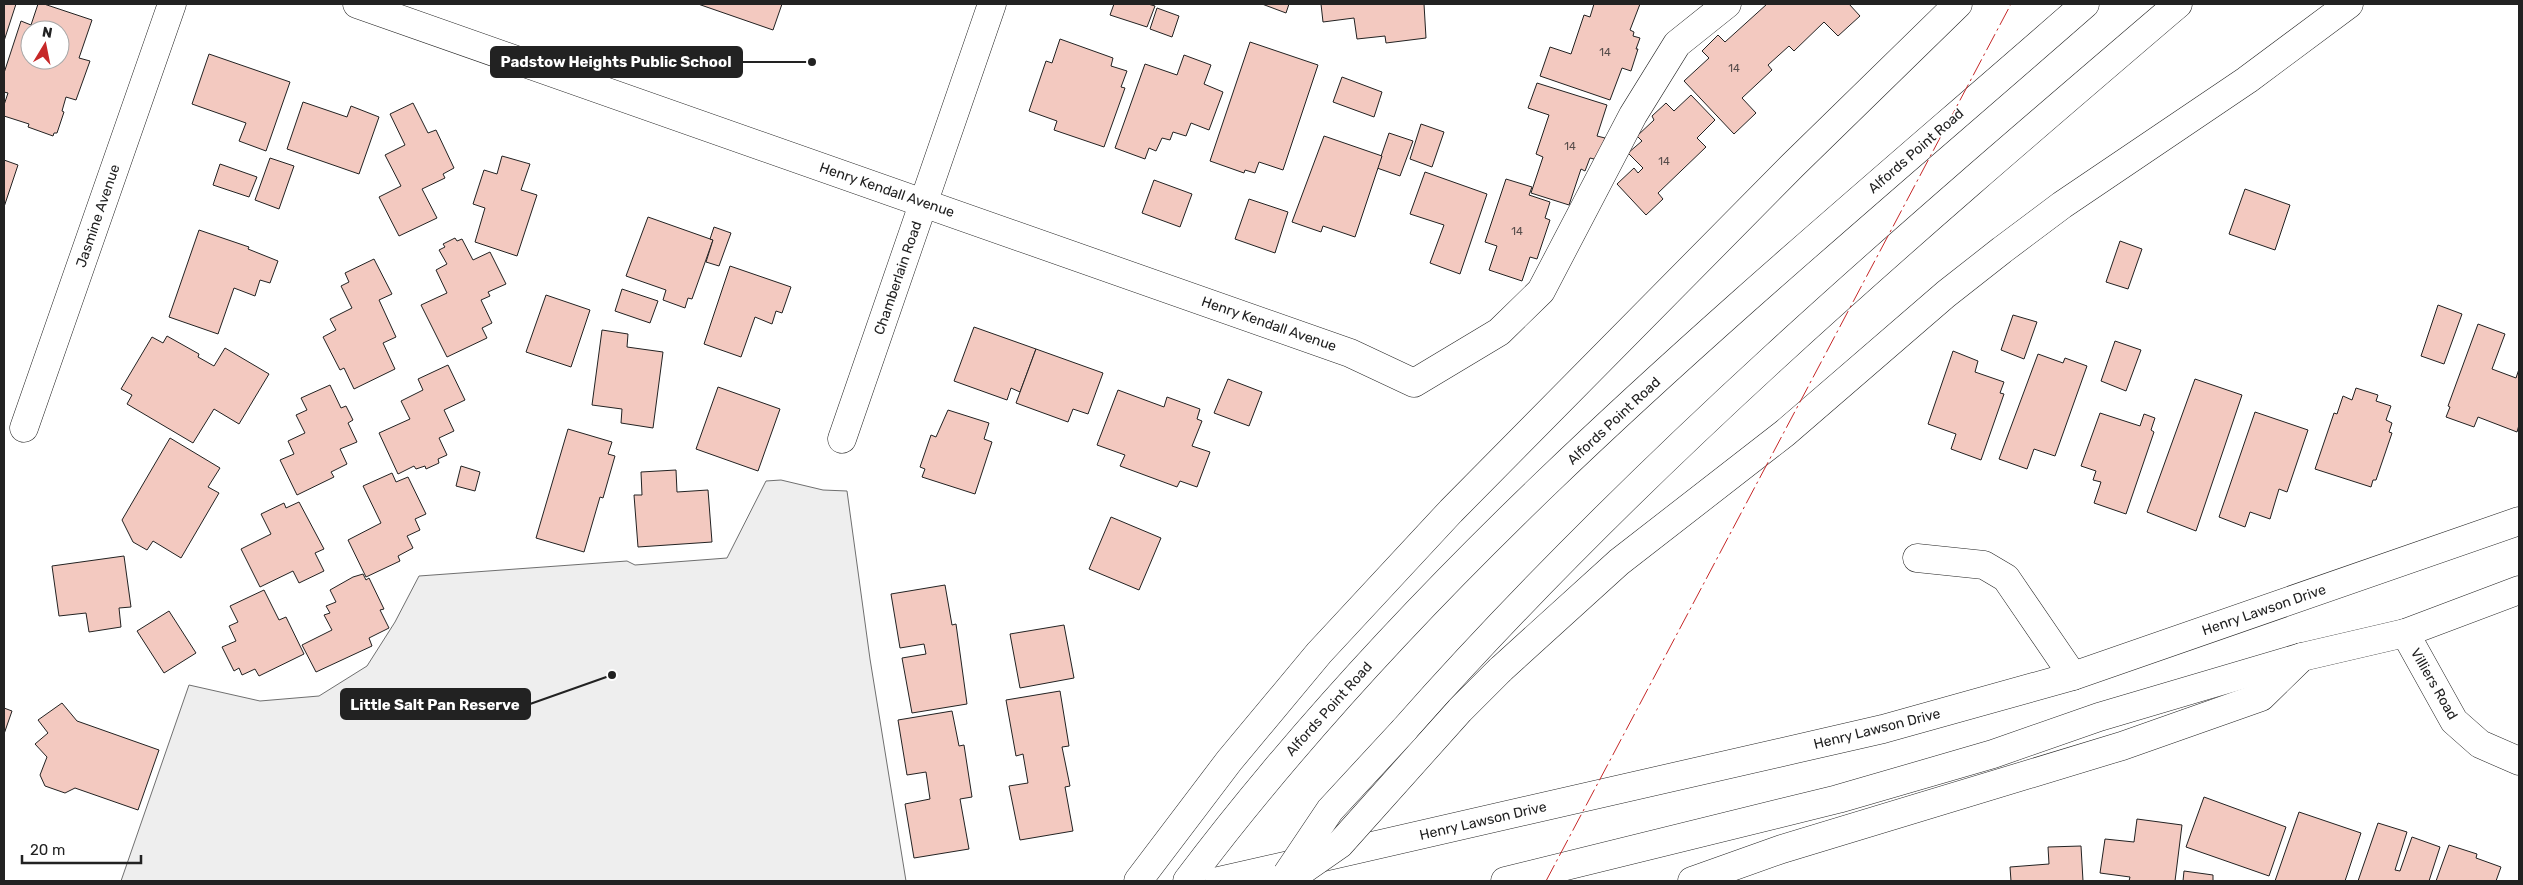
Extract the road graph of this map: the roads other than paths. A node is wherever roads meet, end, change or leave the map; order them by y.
1 (172, 4) edge
2 (357, 4) edge
3 (992, 4) edge
4 (1727, 4) edge
5 (1958, 4) edge
6 (2085, 4) edge
7 (2178, 4) edge
8 (2350, 4) edge
9 (924, 202) junction
10 (24, 428) dead end
11 (842, 439) dead end
12 (2519, 521) edge
13 (1918, 558) dead end
14 (2519, 590) edge
15 (2405, 633) junction
16 (2302, 657) junction
17 (2073, 676) junction
18 (2519, 761) edge
19 (1138, 881) edge
20 (1187, 881) edge
21 (1219, 881) edge
22 (1282, 881) edge
23 (1287, 881) edge
24 (1505, 881) edge
25 (1692, 881) edge

1 - 10 main road, Jasmine Avenue
2 - 9 main road, Henry Kendall Avenue
3 - 9 main road, Chamberlain Road
4 - 9 main road, Henry Kendall Avenue
5 - 19 main road
6 - 20 main road, Alfords Point Road
7 - 22 main road, bridge
8 - 23 main road, bridge
9 - 11 main road, Chamberlain Road
12 - 17 main road, Henry Lawson Drive
13 - 17 main road
14 - 15 main road
15 - 16 main road
15 - 18 main road, Villiers Road
16 - 24 main road
16 - 25 main road
17 - 21 main road, Henry Lawson Drive

